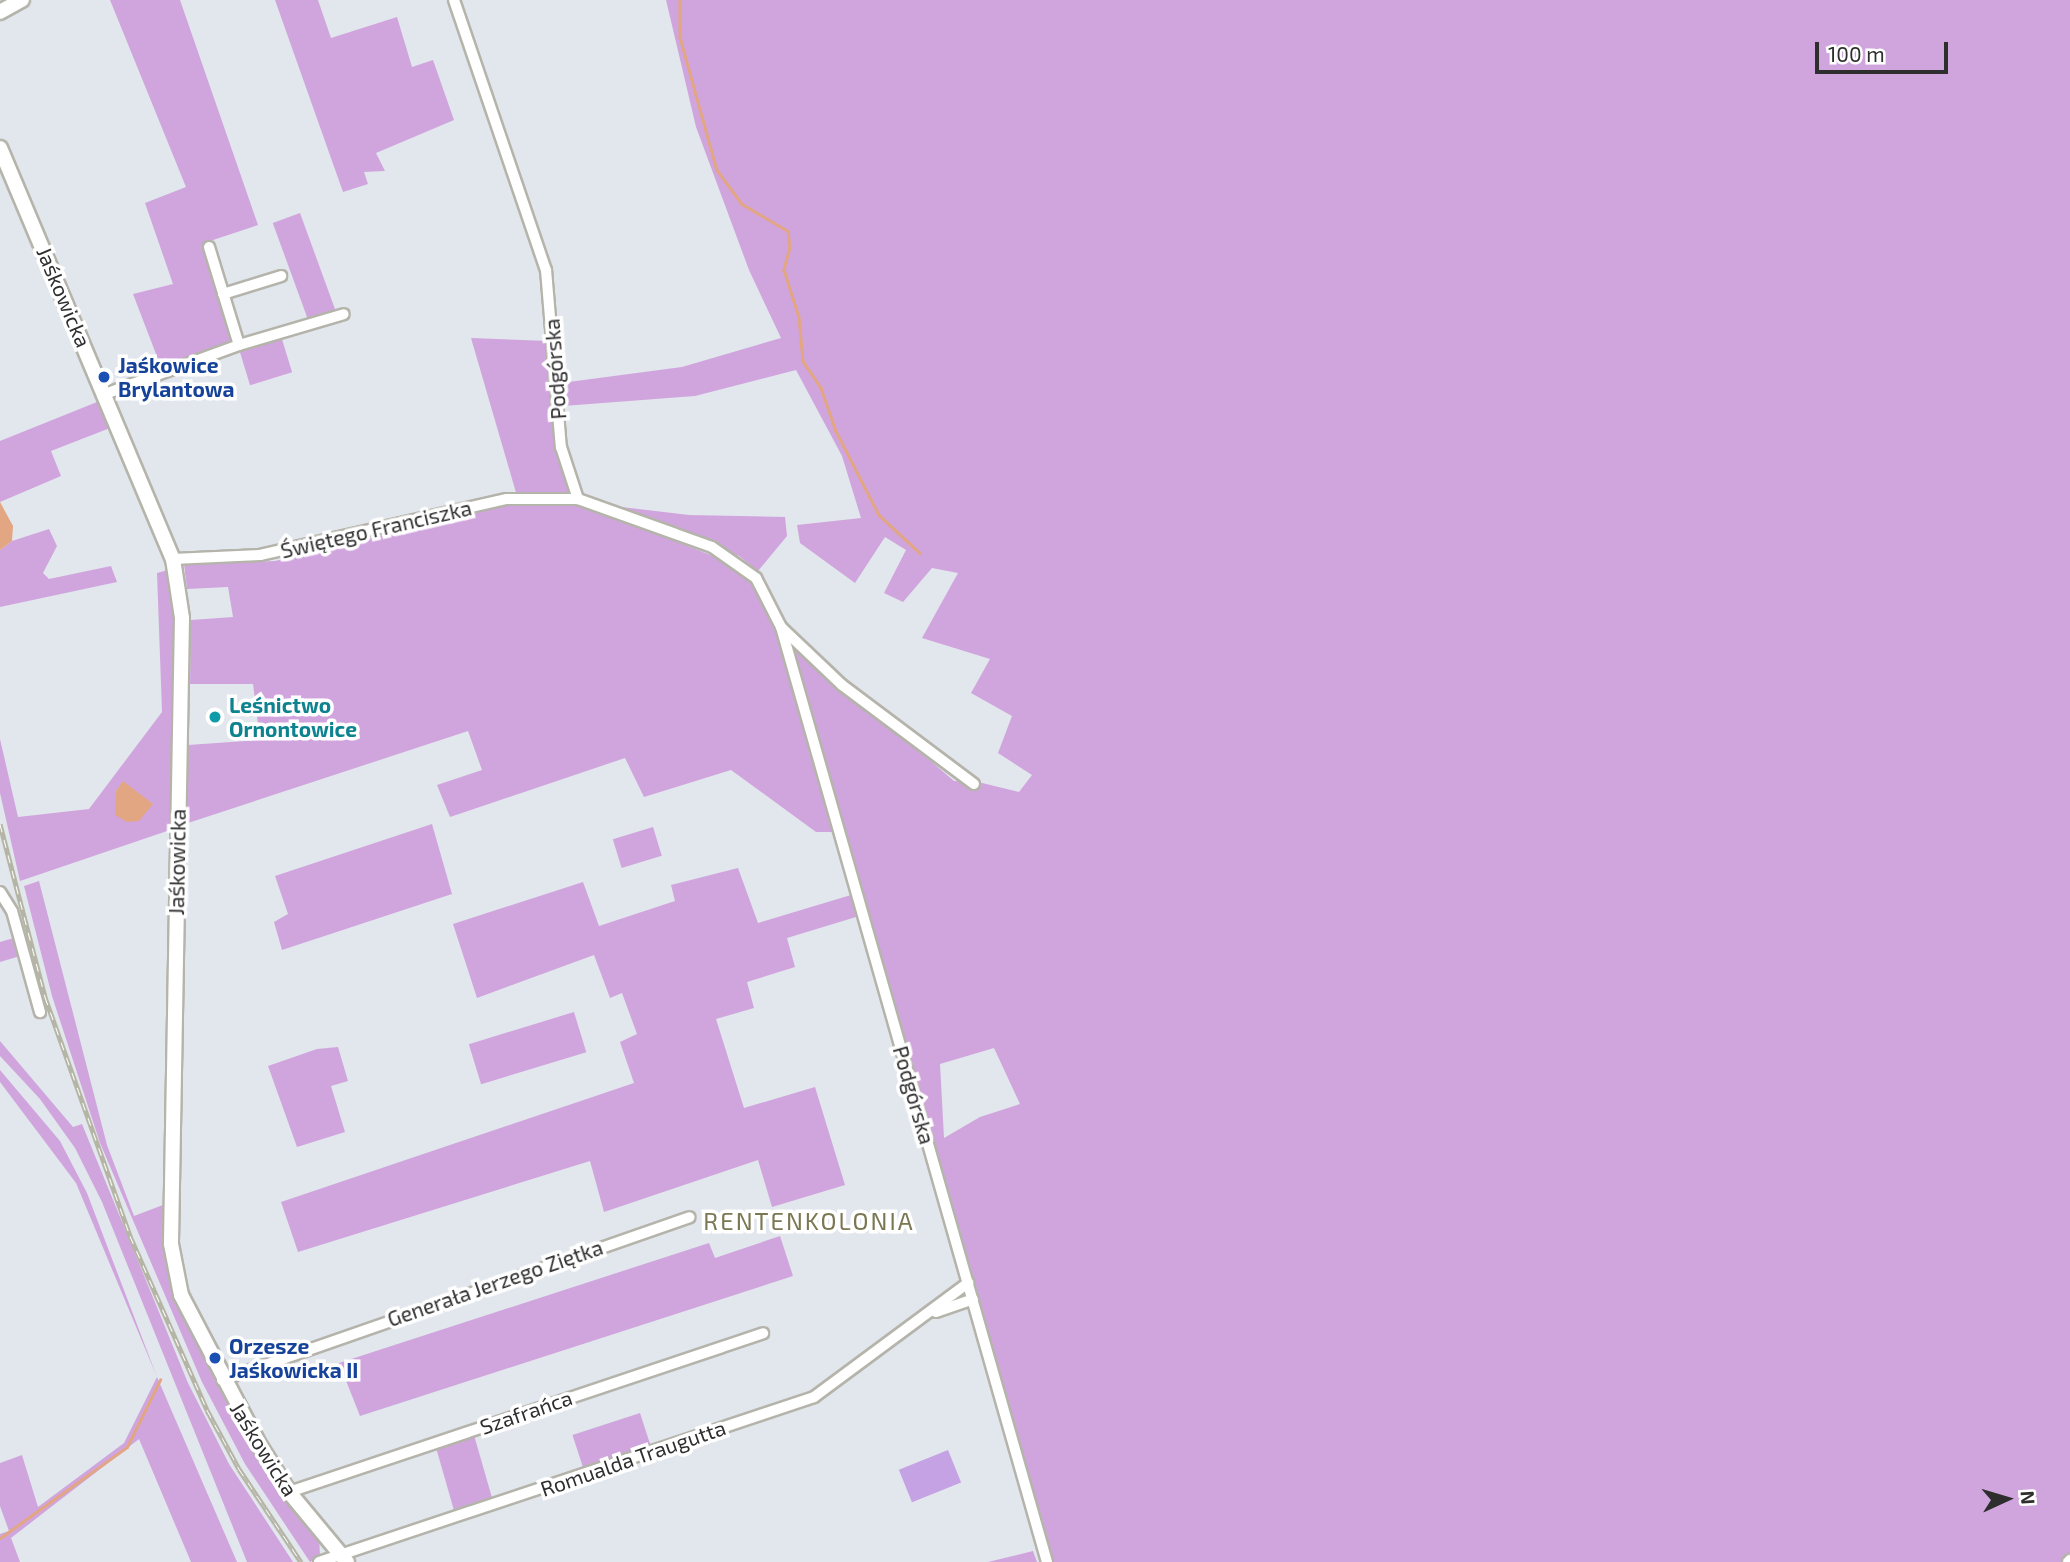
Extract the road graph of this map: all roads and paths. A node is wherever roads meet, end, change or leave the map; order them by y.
1 (22, 0) edge
2 (454, 0) edge
3 (0, 12) edge
4 (0, 148) edge
5 (209, 247) dead end
6 (281, 276) dead end
7 (223, 294) junction
8 (344, 314) dead end
9 (240, 345) junction
10 (106, 394) junction
11 (578, 499) junction
12 (173, 559) junction
13 (781, 627) junction
14 (974, 784) dead end
15 (0, 892) edge
16 (40, 1012) dead end
17 (689, 1216) dead end
18 (968, 1283) junction
19 (973, 1298) junction
20 (927, 1315) junction
21 (763, 1333) dead end
22 (222, 1380) junction
23 (289, 1492) junction
24 (344, 1558) edge
25 (319, 1562) edge
26 (1047, 1562) edge

1 - 3 street
2 - 11 street, Podgórska
4 - 10 street, Jaśkowicka
5 - 7 street
6 - 7 street
7 - 9 street
8 - 9 street
9 - 10 street
10 - 12 street, Jaśkowicka
11 - 12 street, Świętego Franciszka
11 - 13 street, Podgórska
12 - 22 street, Jaśkowicka
13 - 14 street, Podgórska
13 - 18 street, Podgórska
15 - 16 street
17 - 22 street, Generała Jerzego Ziętka
18 - 19 street, Podgórska
18 - 20 street, Romualda Traugutta
19 - 20 street, Romualda Traugutta
19 - 26 street, Podgórska
20 - 24 street, Romualda Traugutta
21 - 23 street, Szafrańca
22 - 23 street, Jaśkowicka
23 - 24 street, Jaśkowicka
24 - 25 street, Romualda Traugutta

